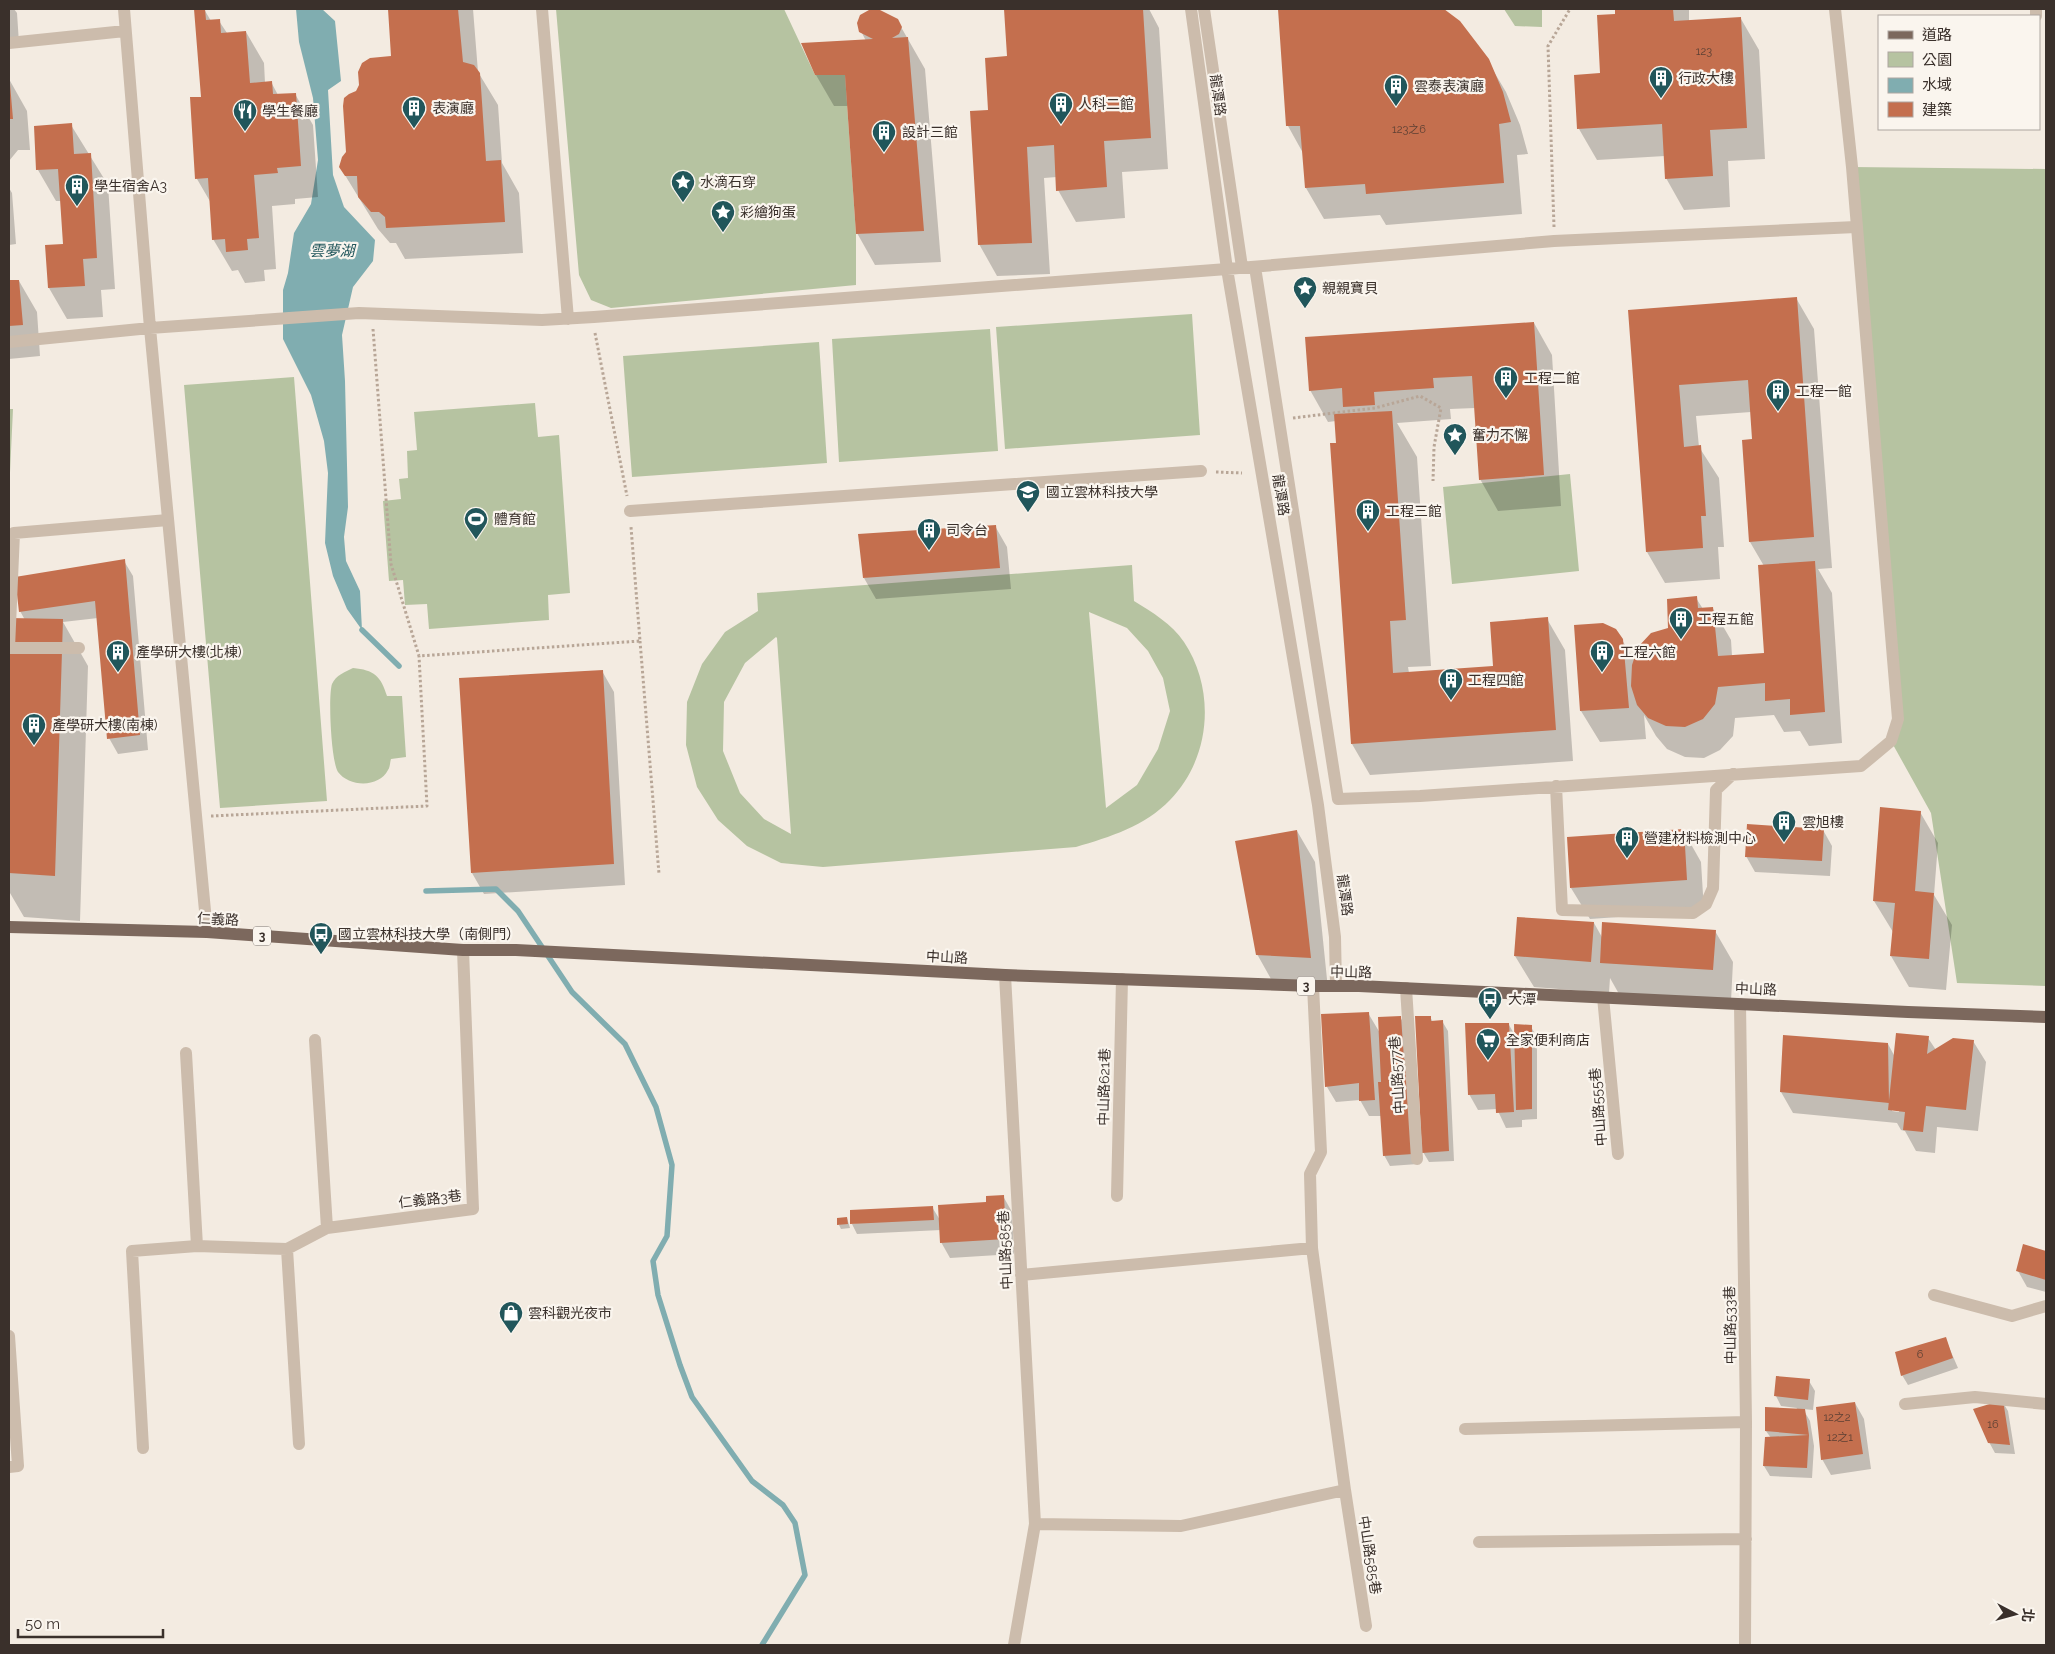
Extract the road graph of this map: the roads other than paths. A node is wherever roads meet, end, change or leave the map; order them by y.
1 (124, 9) edge
2 (542, 9) edge
3 (1192, 9) edge
4 (1204, 9) edge
5 (1835, 9) edge
6 (125, 31) junction
7 (9, 43) edge
8 (1856, 227) junction
9 (1248, 267) junction
10 (1227, 269) junction
11 (568, 319) junction
12 (150, 328) junction
13 (9, 342) edge
14 (1201, 471) road end
15 (630, 511) road end
16 (168, 520) junction
17 (79, 648) dead end
18 (1733, 774) junction
19 (1556, 786) junction
20 (9, 927) edge
21 (207, 932) junction
22 (463, 950) junction
23 (565, 952) joint
24 (1005, 975) junction
25 (1122, 979) junction
26 (1313, 986) junction
27 (1336, 986) junction
28 (1406, 988) junction
29 (1603, 997) junction
30 (1740, 1004) junction
31 (2046, 1017) edge
32 (315, 1040) dead end
33 (186, 1053) dead end
34 (1618, 1154) dead end
35 (1417, 1159) dead end
36 (1117, 1196) dead end
37 (326, 1228) junction
38 (198, 1246) junction
39 (1312, 1248) junction
40 (287, 1249) junction
41 (1021, 1275) junction
42 (1934, 1295) dead end
43 (2046, 1306) edge
44 (9, 1336) edge
45 (1905, 1404) dead end
46 (2046, 1404) edge
47 (1746, 1422) junction
48 (1466, 1429) dead end
49 (299, 1444) dead end
50 (143, 1448) dead end
51 (9, 1467) edge
52 (1345, 1490) junction
53 (1035, 1524) junction
54 (1746, 1538) junction
55 (1479, 1542) dead end
56 (1366, 1626) dead end
57 (1014, 1645) edge
58 (1745, 1645) edge

1 - 6 street
2 - 11 street
3 - 10 street, 龍潭路
4 - 9 street
5 - 8 street
6 - 7 street
6 - 12 street
8 - 9 street
8 - 18 street
9 - 10 street
9 - 19 street
10 - 11 street
10 - 27 street, 龍潭路
11 - 12 street
12 - 13 street
12 - 16 street
14 - 15 street
16 - 17 street
16 - 21 street
18 - 19 street
18 - 19 street
20 - 21 main road, 仁義路 / 3
21 - 22 main road, 仁義路 / 3
22 - 23 main road, 仁義路 / 3
22 - 37 street, 仁義路3巷
23 - 24 main road, 中山路 / 3
24 - 25 main road, 中山路 / 3
24 - 41 street, 中山路585巷
25 - 26 main road, 中山路 / 3
25 - 36 street, 中山路621巷
26 - 27 main road, 中山路 / 3
26 - 39 street, 中山路585巷
27 - 28 main road, 中山路 / 3
28 - 29 main road, 中山路 / 3
28 - 35 street, 中山路577巷
29 - 30 main road, 中山路 / 3
29 - 34 street, 中山路555巷
30 - 31 main road, 中山路 / 3
30 - 47 street, 中山路533巷
32 - 37 street
33 - 38 street
37 - 40 street, 仁義路3巷
38 - 40 street
38 - 50 street
39 - 41 street
39 - 52 street, 中山路585巷
40 - 49 street
41 - 53 street, 中山路585巷
42 - 43 street
44 - 51 street
45 - 46 street
47 - 48 street
47 - 54 street, 中山路533巷
52 - 53 street
52 - 56 street, 中山路585巷
53 - 57 street, 中山路585巷
54 - 55 street
54 - 58 street, 中山路533巷

